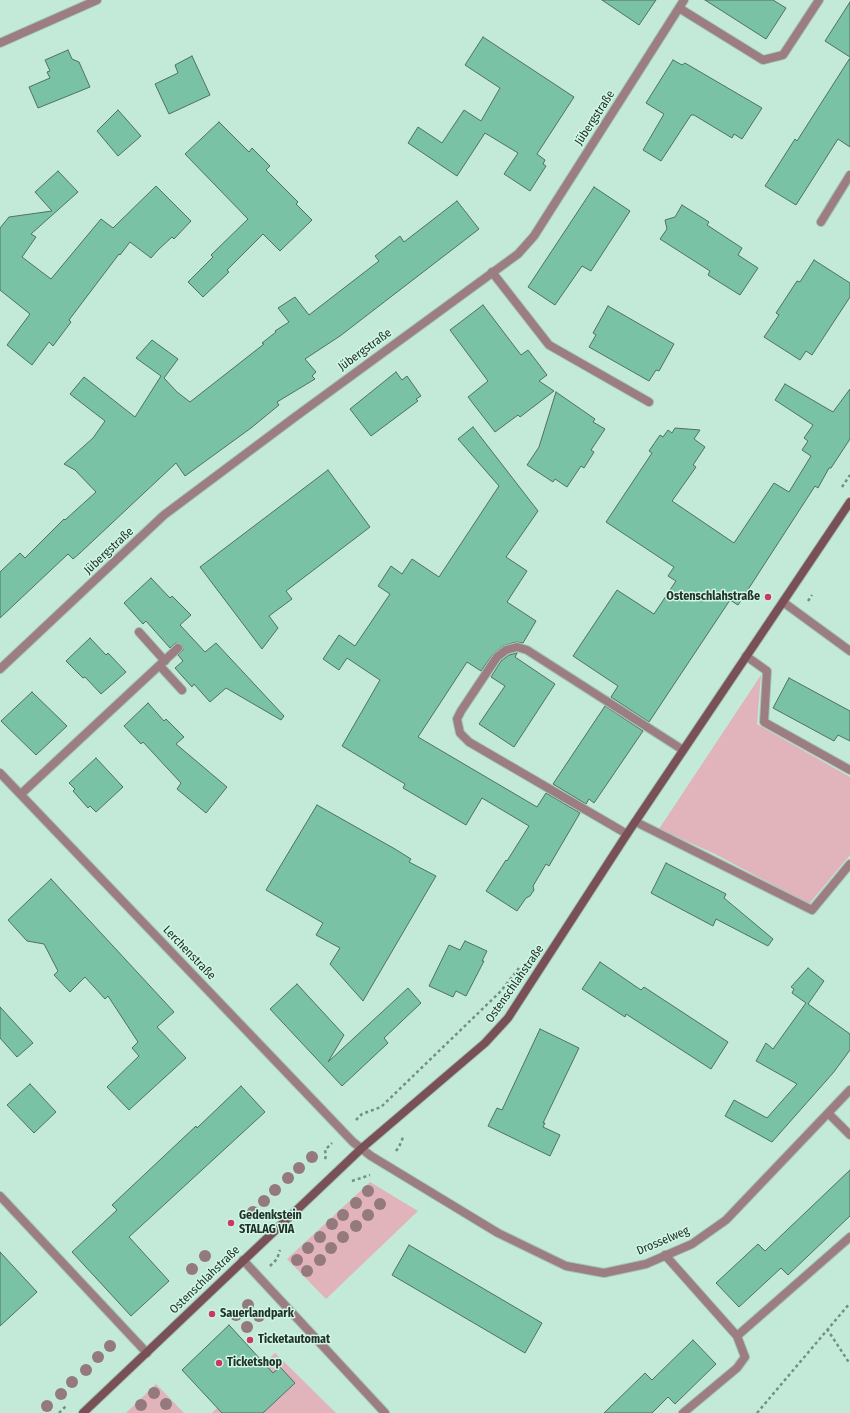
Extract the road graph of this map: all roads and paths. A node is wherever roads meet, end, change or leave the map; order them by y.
1 (97, 0) edge
2 (684, 0) edge
3 (819, 0) edge
4 (679, 8) junction
5 (0, 43) edge
6 (850, 174) edge
7 (821, 222) dead end
8 (492, 272) junction
9 (649, 402) dead end
10 (850, 475) edge
11 (841, 488) dead end
12 (850, 502) edge
13 (783, 602) junction
14 (139, 632) dead end
15 (178, 648) dead end
16 (850, 651) edge
17 (746, 656) junction
18 (162, 664) junction
19 (0, 668) edge
20 (182, 690) dead end
21 (684, 750) junction
22 (850, 770) edge
23 (0, 773) edge
24 (21, 794) junction
25 (636, 822) junction
26 (628, 834) junction
27 (850, 864) edge
28 (520, 966) dead end
29 (850, 1090) edge
30 (829, 1114) junction
31 (343, 1133) junction
32 (850, 1135) edge
33 (362, 1148) junction
34 (324, 1161) dead end
35 (0, 1196) edge
36 (850, 1238) edge
37 (666, 1256) junction
38 (244, 1260) junction
39 (850, 1303) edge
40 (828, 1329) junction
41 (737, 1336) junction
42 (147, 1353) junction
43 (850, 1364) edge
44 (70, 1403) dead end
45 (59, 1413) edge
46 (84, 1413) edge
47 (385, 1413) edge
48 (683, 1413) edge
49 (756, 1413) edge

1 - 5 street
2 - 4 street, Jübergstraße
3 - 4 street
4 - 8 street, Jübergstraße
6 - 7 street
8 - 9 street
8 - 19 street, Jübergstraße
10 - 11 path
12 - 13 street, Ostenschlahstraße
13 - 16 street
13 - 17 street, Ostenschlahstraße
14 - 18 street
15 - 18 street
17 - 21 street, Ostenschlahstraße
17 - 22 street
18 - 20 street
18 - 24 street
21 - 25 street, Ostenschlahstraße
21 - 26 street
23 - 24 street, Lerchenstraße
24 - 31 street, Lerchenstraße
25 - 26 street, Ostenschlahstraße
25 - 27 street
26 - 33 street, Ostenschlahstraße
28 - 31 path
29 - 30 street, Drosselweg
30 - 32 street
30 - 37 street, Drosselweg
31 - 33 street, Lerchenstraße
31 - 34 path
33 - 37 street, Drosselweg
33 - 38 street, Ostenschlahstraße
35 - 42 street
36 - 41 street
37 - 41 street
38 - 42 street, Ostenschlahstraße
38 - 47 street
39 - 40 path
40 - 43 path
40 - 49 path
41 - 48 street
42 - 46 street, Ostenschlahstraße
44 - 45 path

